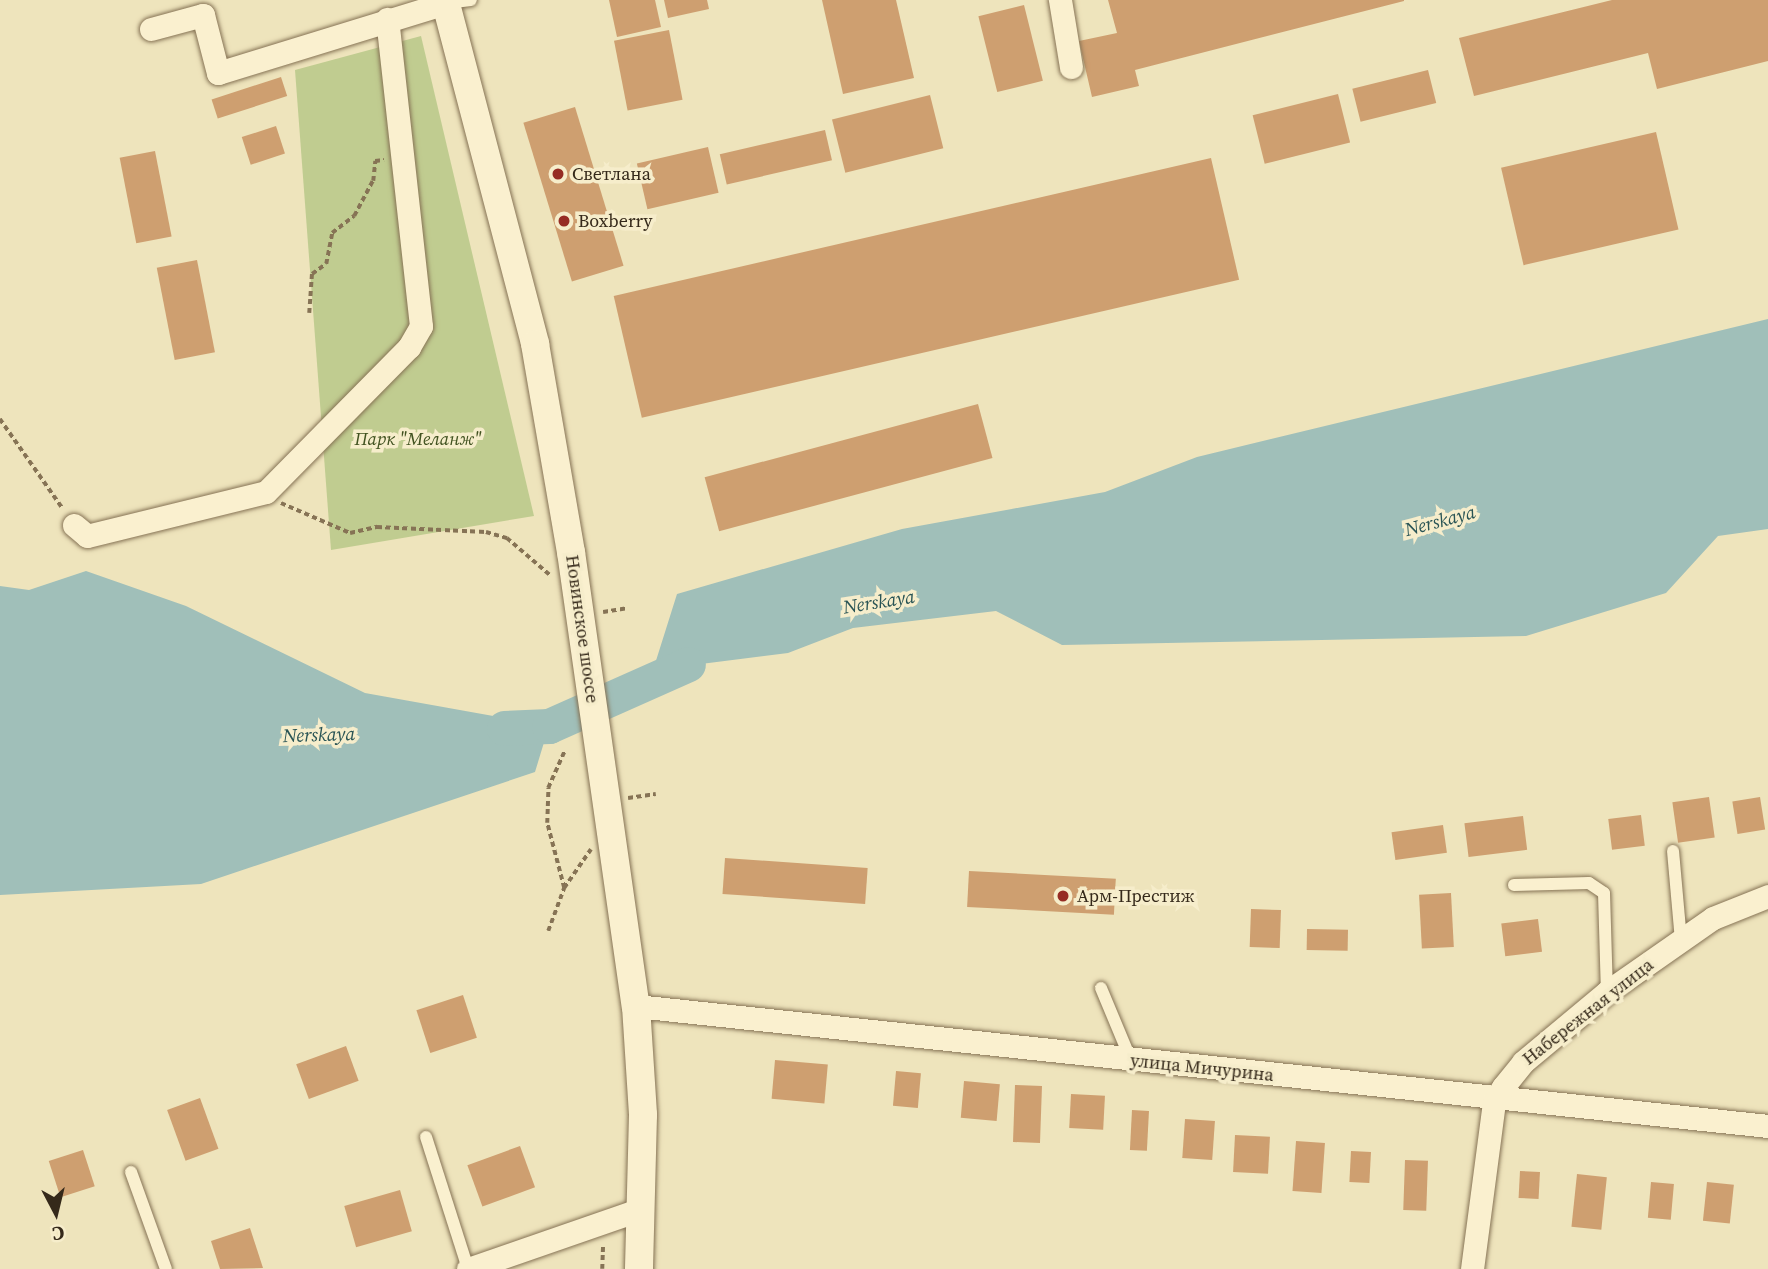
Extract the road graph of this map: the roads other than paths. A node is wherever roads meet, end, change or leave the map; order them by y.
1 (1060, 0) edge
2 (454, 1) edge
3 (387, 19) junction
4 (151, 29) dead end
5 (1071, 67) dead end
6 (74, 525) road end
7 (1672, 850) dead end
8 (1514, 885) dead end
9 (1768, 896) edge
10 (1681, 941) junction
11 (1101, 988) dead end
12 (1607, 992) junction
13 (636, 1006) junction
14 (1131, 1060) junction
15 (1494, 1101) junction
16 (1768, 1126) edge
17 (426, 1138) dead end
18 (131, 1172) dead end
19 (641, 1209) junction
20 (166, 1269) edge
21 (468, 1269) edge
22 (639, 1269) edge
23 (1472, 1269) edge

1 - 5 street
2 - 3 street
2 - 13 street, Новинское шоссе
3 - 4 street
3 - 6 street
7 - 10 lane
8 - 12 lane
9 - 10 street, Набережная улица
10 - 12 street, Набережная улица
11 - 14 lane
12 - 15 street, Набережная улица
13 - 14 street, улица Мичурина
13 - 19 street, Новинское шоссе
14 - 15 street, улица Мичурина
15 - 16 street, улица Мичурина
15 - 23 street, Набережная улица
17 - 21 lane
18 - 20 lane
19 - 21 street
19 - 22 street, Новинское шоссе

